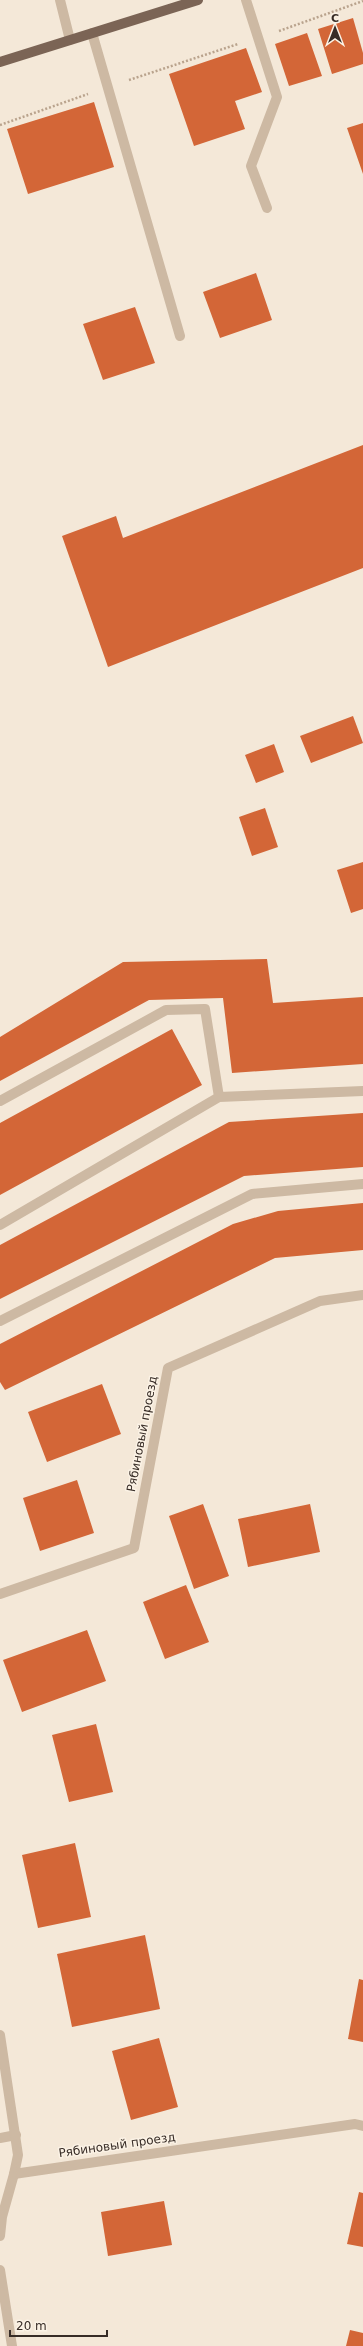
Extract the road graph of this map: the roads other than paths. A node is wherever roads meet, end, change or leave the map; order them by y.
1 (60, 0) edge
2 (198, 0) edge
3 (246, 0) edge
4 (184, 2) edge
5 (92, 33) junction
6 (70, 40) junction
7 (0, 62) edge
8 (267, 208) dead end
9 (180, 336) dead end
10 (363, 1091) edge
11 (218, 1096) junction
12 (0, 1101) edge
13 (363, 1184) edge
14 (0, 1225) edge
15 (363, 1295) edge
16 (0, 1321) edge
17 (0, 1594) edge
18 (0, 2035) edge
19 (363, 2126) edge
20 (16, 2135) junction
21 (0, 2138) edge
22 (14, 2174) junction
23 (0, 2236) edge
24 (0, 2270) edge
25 (12, 2346) edge

1 - 6 street
2 - 4 main road
3 - 8 street
4 - 5 main road
5 - 6 main road
5 - 9 street
6 - 7 main road
10 - 11 street
11 - 12 street
11 - 14 street
13 - 16 street
15 - 17 street, Рябиновый проезд
18 - 20 street
19 - 22 street, Рябиновый проезд
20 - 21 street
20 - 22 street
22 - 23 street
24 - 25 street

